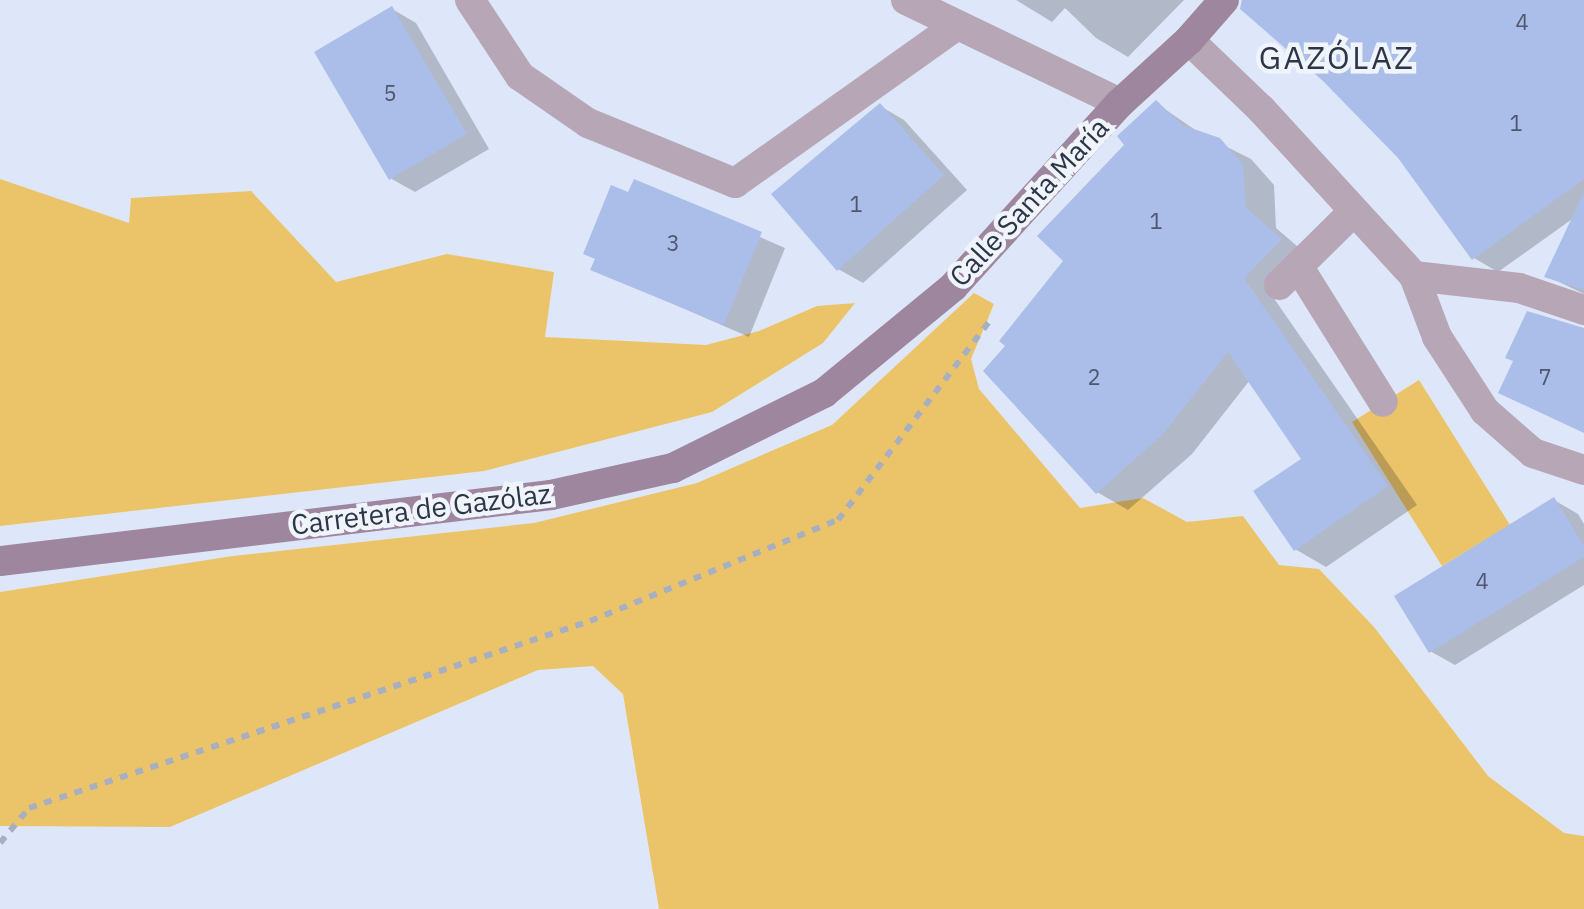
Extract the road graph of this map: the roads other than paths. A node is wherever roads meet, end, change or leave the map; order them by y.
1 (470, 0) edge
2 (906, 0) edge
3 (1224, 0) edge
4 (956, 26) junction
5 (1189, 40) junction
6 (1120, 103) junction
7 (1354, 211) junction
8 (1414, 276) junction
9 (1584, 310) edge
10 (824, 393) joint
11 (1383, 402) dead end
12 (1584, 470) edge
13 (0, 561) edge

1 - 4 street
2 - 4 street
3 - 5 street, Calle Santa María
4 - 6 street
5 - 6 street, Calle Santa María
5 - 7 street
6 - 10 street, Calle Santa María
7 - 8 street
7 - 11 street
8 - 9 street
8 - 12 street
10 - 13 street, Carretera de Gazólaz

